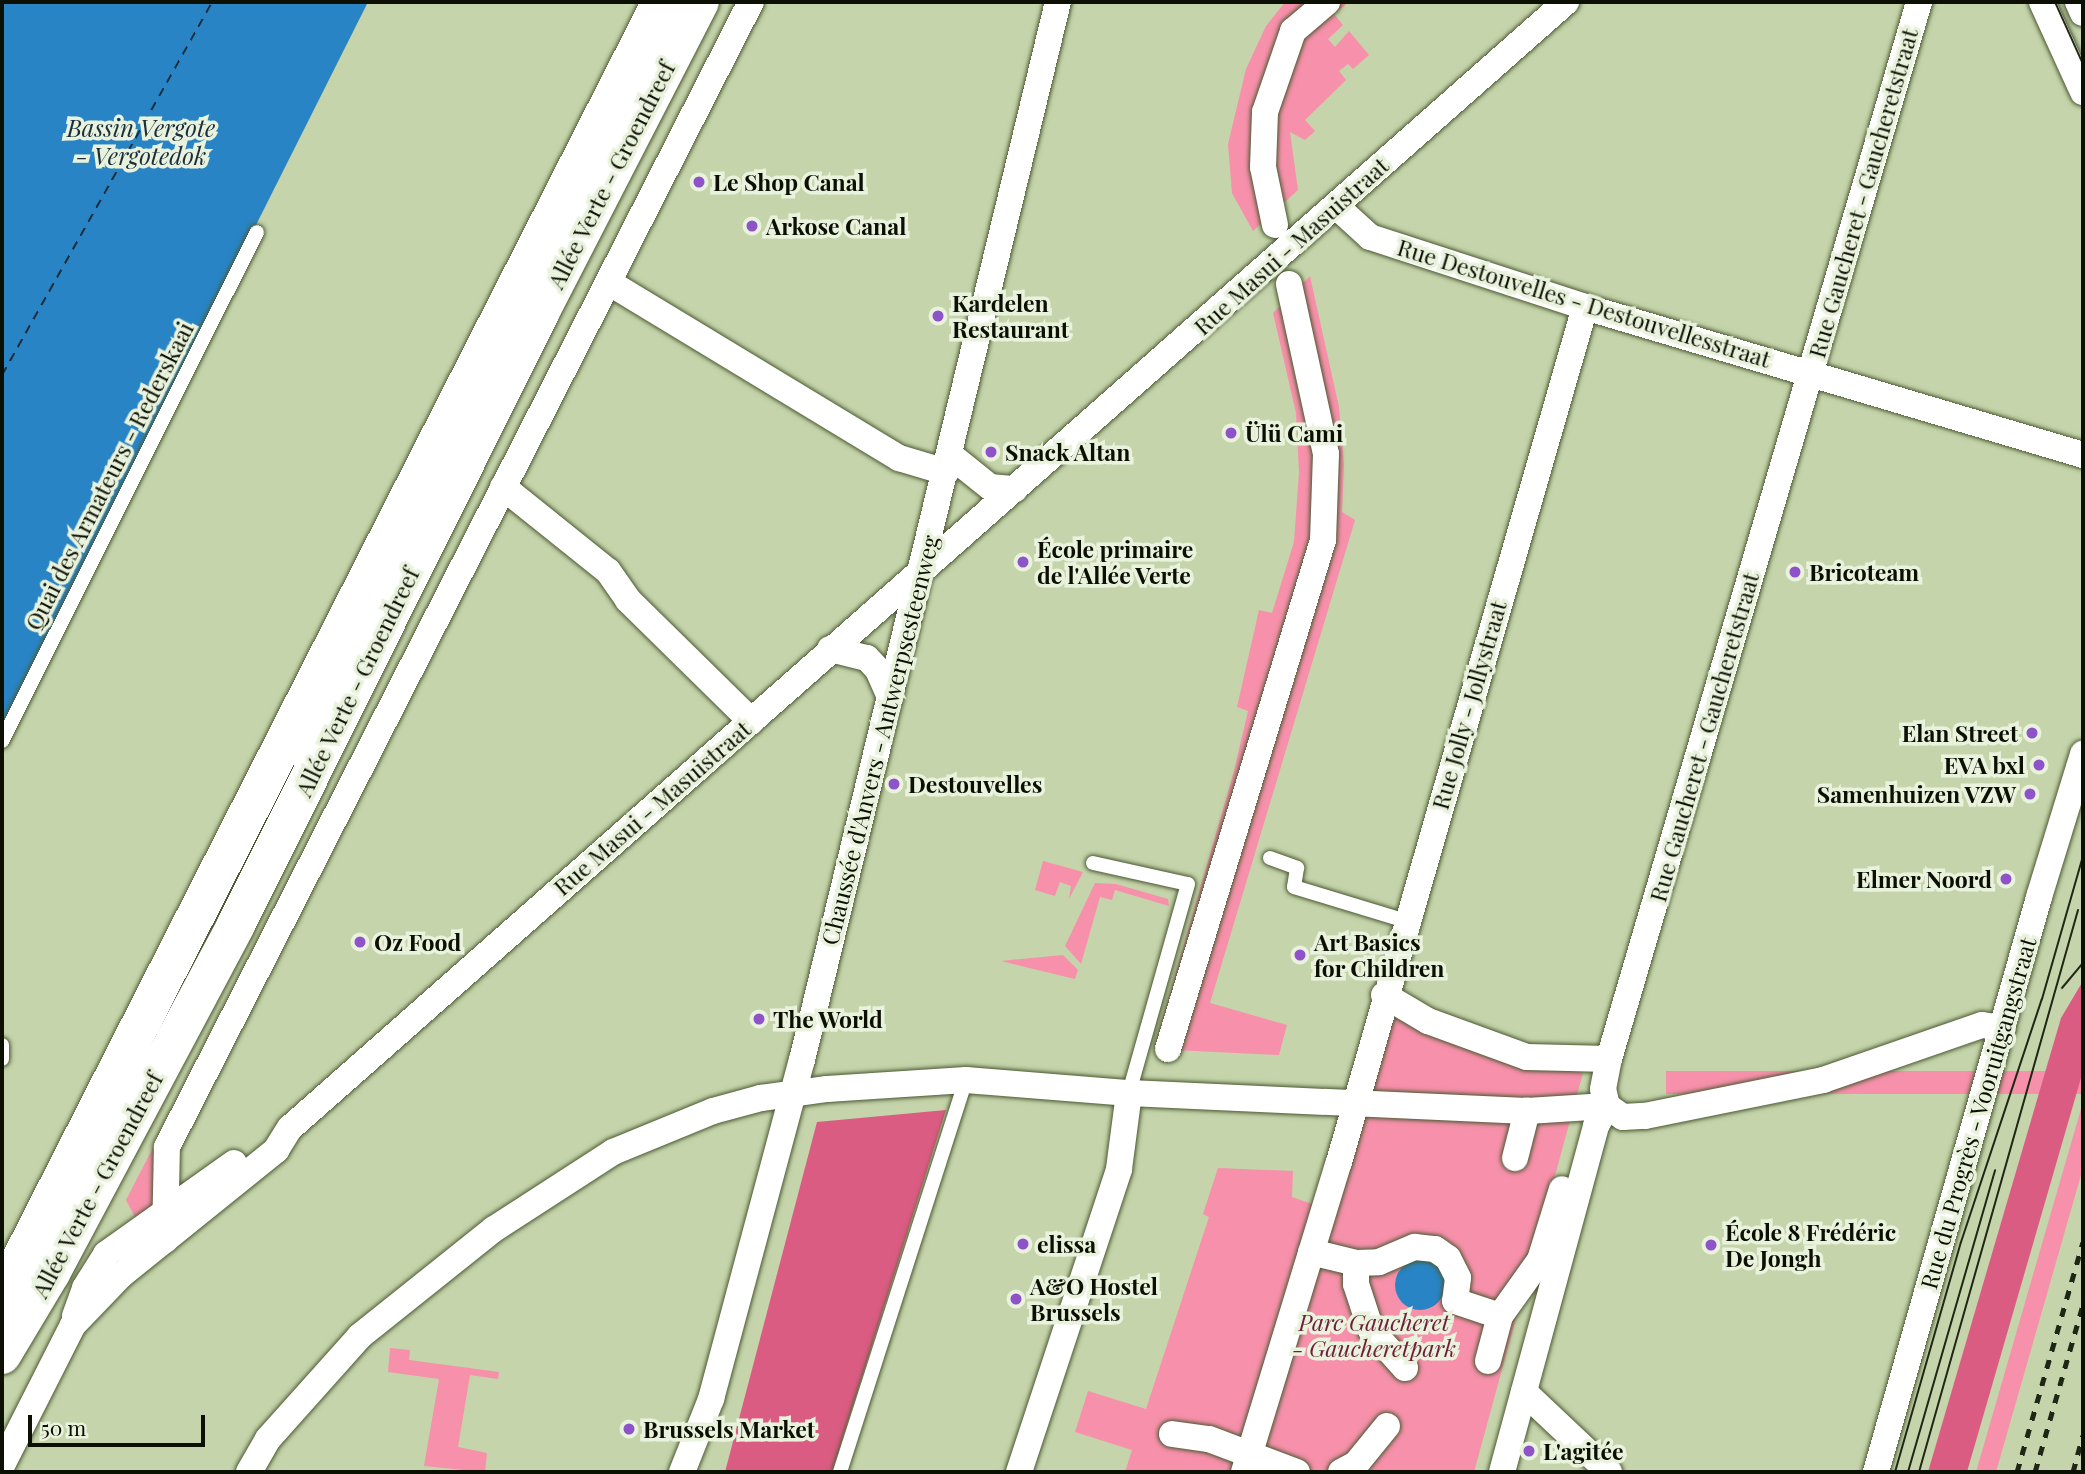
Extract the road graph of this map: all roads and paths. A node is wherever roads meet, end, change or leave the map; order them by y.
1 (661, 2) edge
2 (700, 2) edge
3 (751, 2) edge
4 (1058, 2) edge
5 (1327, 2) edge
6 (1566, 2) edge
7 (1919, 2) edge
8 (2042, 2) edge
9 (2078, 2) edge
10 (2083, 13) edge
11 (2083, 92) edge
12 (1336, 206) junction
13 (1275, 225) dead end
14 (257, 232) dead end
15 (610, 282) junction
16 (1289, 284) dead end
17 (1586, 307) junction
18 (1810, 372) junction
19 (2083, 455) edge
20 (948, 464) junction
21 (503, 488) junction
22 (1016, 489) junction
23 (924, 567) junction
24 (830, 649) junction
25 (890, 697) junction
26 (751, 721) junction
27 (2, 741) edge
28 (2083, 754) edge
29 (1270, 858) dead end
30 (1093, 863) dead end
31 (1406, 921) junction
32 (1384, 995) junction
33 (2003, 1028) junction
34 (2, 1045) edge
35 (1168, 1049) dead end
36 (2, 1059) edge
37 (1609, 1059) junction
38 (966, 1080) junction
39 (793, 1092) junction
40 (1129, 1093) junction
41 (1355, 1103) junction
42 (1596, 1108) junction
43 (1528, 1111) junction
44 (290, 1128) junction
45 (1515, 1158) dead end
46 (165, 1213) junction
47 (165, 1240) junction
48 (1311, 1252) junction
49 (1356, 1263) junction
50 (2, 1296) edge
51 (1500, 1315) junction
52 (73, 1325) junction
53 (2, 1356) edge
54 (1488, 1361) dead end
55 (1405, 1368) dead end
56 (1524, 1392) junction
57 (1387, 1426) dead end
58 (1172, 1434) dead end
59 (1247, 1462) edge
60 (2, 1465) edge
61 (249, 1472) edge
62 (682, 1472) edge
63 (840, 1472) edge
64 (1018, 1472) edge
65 (1297, 1472) edge
66 (1340, 1472) edge
67 (1502, 1472) edge
68 (1609, 1472) edge
69 (1876, 1472) edge

1 - 50 main road, Allée Verte - Groendreef
2 - 53 main road, Allée Verte - Groendreef
3 - 15 street, Allée Verte - Groendreef
4 - 20 street, Chaussée d'Anvers - Antwerpsesteenweg
5 - 13 street
6 - 12 street, Rue Masui - Masuistraat
7 - 18 street, Rue Gaucheret - Gaucheretstraat
8 - 11 street
9 - 10 street
12 - 17 street, Rue Destouvelles - Destouvellesstraat
12 - 22 street, Rue Masui - Masuistraat
14 - 27 lane, Quai des Armateurs - Rederskaai
15 - 20 street
15 - 21 street, Allée Verte - Groendreef
16 - 35 street
17 - 18 street, Rue Destouvelles - Destouvellesstraat
17 - 31 street, Rue Jolly - Jollystraat
18 - 19 street, Rue Destouvelles - Destouvellesstraat
18 - 37 street, Rue Gaucheret - Gaucheretstraat
20 - 22 street
20 - 23 street, Chaussée d'Anvers - Antwerpsesteenweg
21 - 26 street
21 - 46 street, Allée Verte - Groendreef
22 - 23 street, Rue Masui - Masuistraat
23 - 24 street, Rue Masui - Masuistraat
23 - 25 street, Chaussée d'Anvers - Antwerpsesteenweg
24 - 25 street
24 - 26 street, Rue Masui - Masuistraat
25 - 39 street, Chaussée d'Anvers - Antwerpsesteenweg
26 - 44 street, Rue Masui - Masuistraat
28 - 33 street, Rue du Progrès - Vooruitgangstraat
29 - 31 lane
30 - 40 lane
31 - 32 street, Rue Jolly - Jollystraat
32 - 37 street
32 - 41 street, Rue Jolly - Jollystraat
33 - 42 street
33 - 69 street, Rue du Progrès - Vooruitgangstraat
34 - 36 lane
37 - 42 street, Rue Gaucheret - Gaucheretstraat
38 - 39 street
38 - 40 street
38 - 63 lane
39 - 61 street
39 - 62 street, Chaussée d'Anvers - Antwerpsesteenweg
40 - 41 street
40 - 64 street
41 - 43 street
41 - 48 street, Rue Jolly - Jollystraat
42 - 43 street
42 - 51 street
42 - 56 street, Rue Gaucheret - Gaucheretstraat
43 - 45 street
44 - 46 street, Rue Masui - Masuistraat
44 - 47 street, Rue Masui - Masuistraat
46 - 47 street, Allée Verte - Groendreef
46 - 52 street, Allée Verte - Groendreef
47 - 52 street, Allée Verte - Groendreef
48 - 49 street
48 - 59 street, Rue Jolly - Jollystraat
49 - 51 street
49 - 55 street
51 - 54 street
52 - 60 street, Allée Verte - Groendreef
56 - 67 street, Rue Gaucheret - Gaucheretstraat
56 - 68 street
57 - 66 street
58 - 59 street
59 - 65 street

